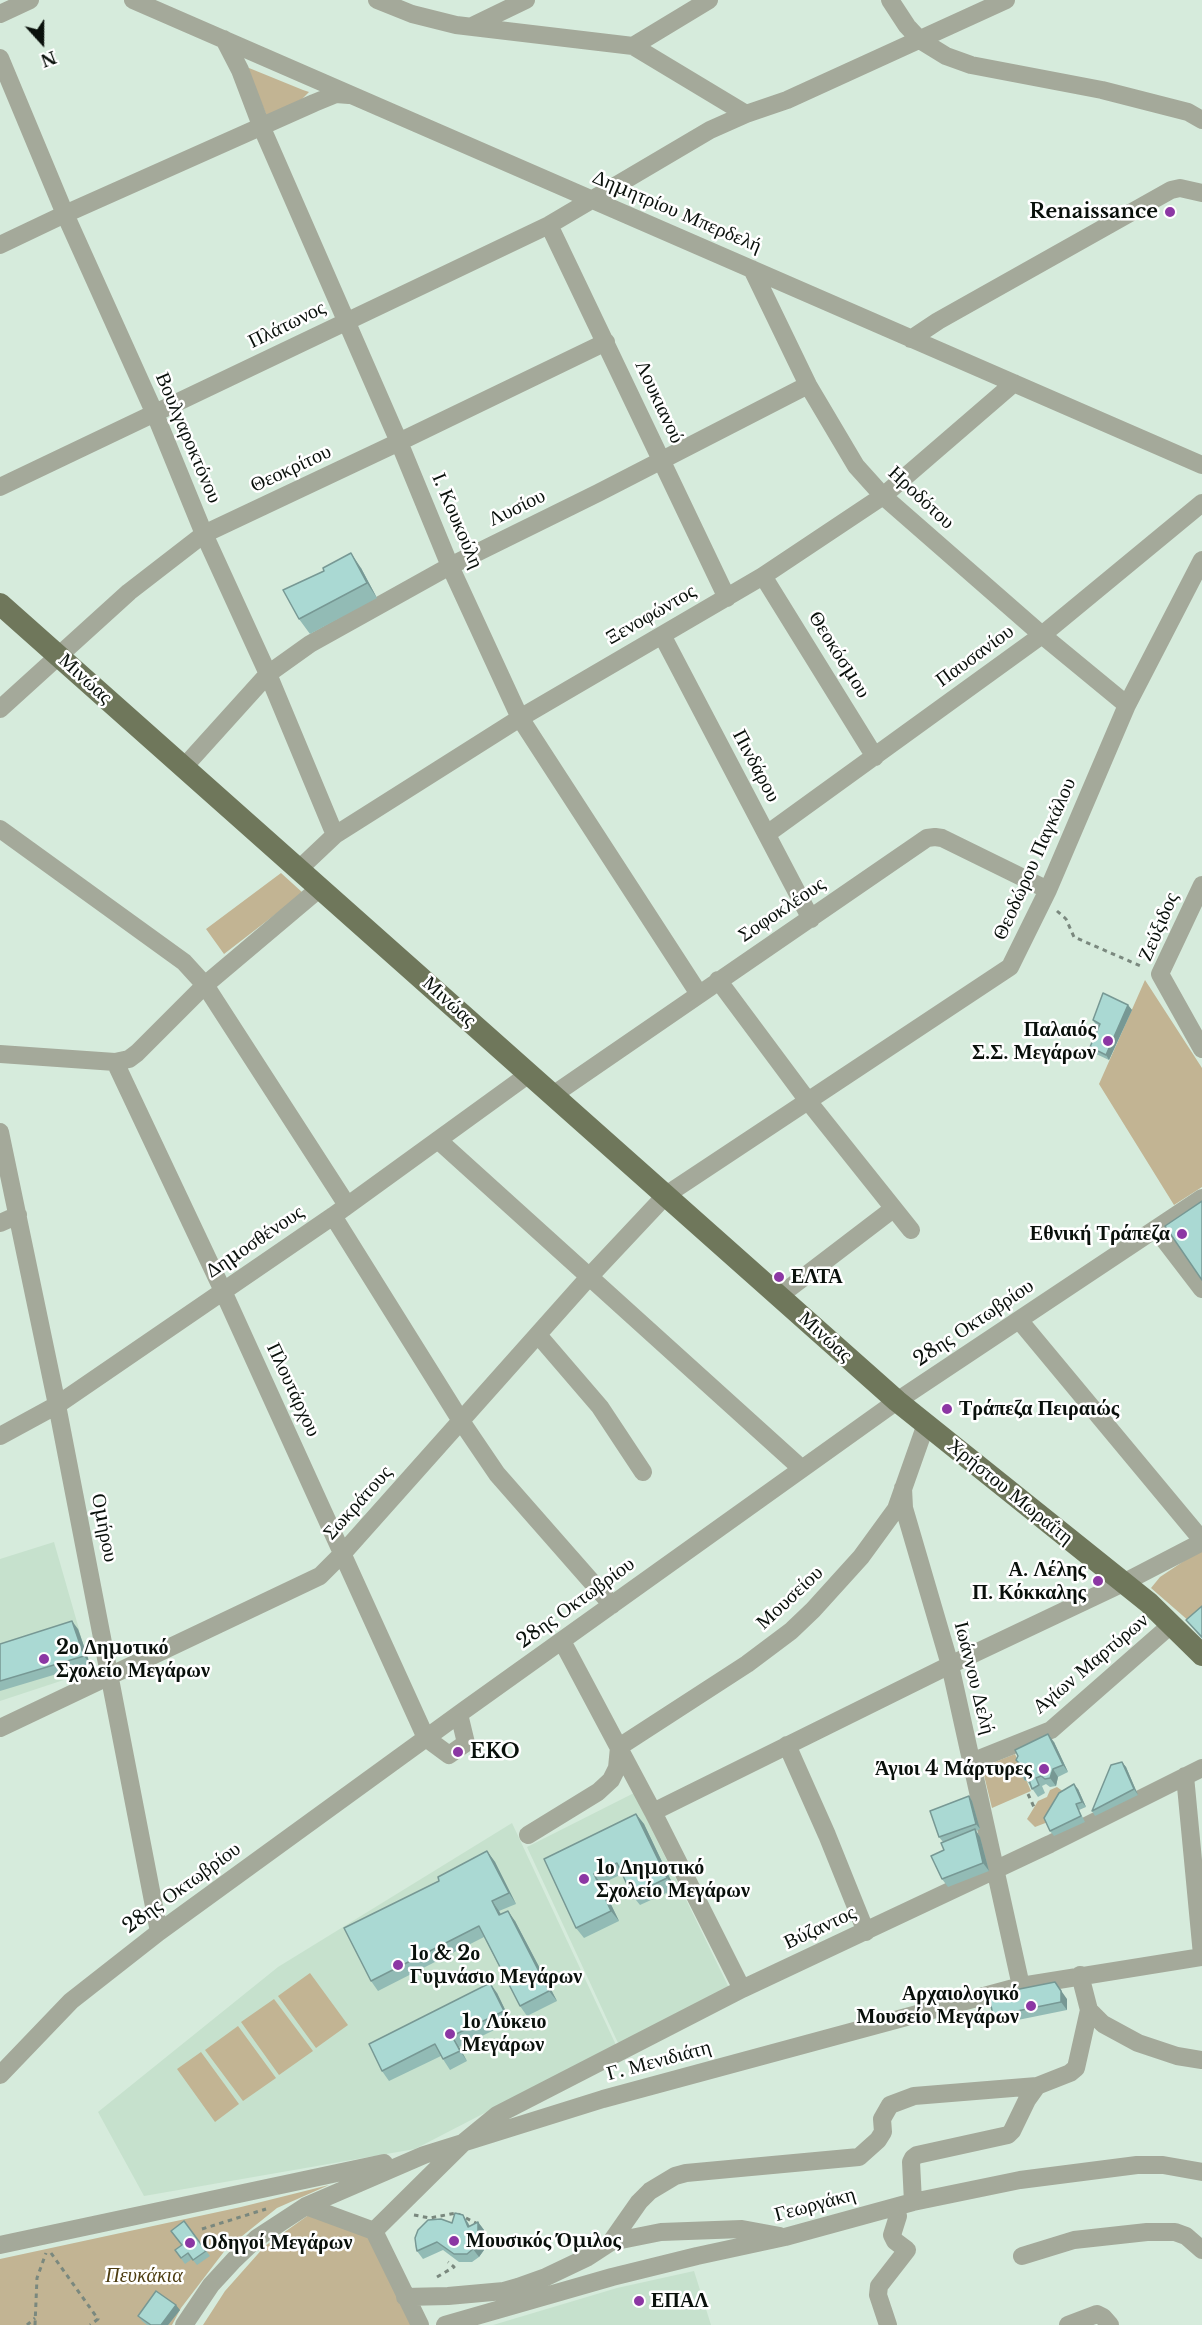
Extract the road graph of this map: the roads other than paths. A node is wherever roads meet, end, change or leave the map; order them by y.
1 (30, 0) edge
2 (133, 0) edge
3 (377, 0) edge
4 (526, 0) edge
5 (709, 0) edge
6 (890, 0) edge
7 (1006, 0) edge
8 (0, 14) edge
9 (472, 26) junction
10 (224, 39) junction
11 (920, 40) junction
12 (633, 46) junction
13 (0, 58) edge
14 (351, 95) junction
15 (1197, 111) edge
16 (746, 114) junction
17 (261, 128) junction
18 (1202, 193) edge
19 (592, 200) junction
20 (65, 214) junction
21 (549, 225) junction
22 (0, 245) edge
23 (752, 269) junction
24 (346, 322) junction
25 (911, 339) junction
26 (606, 342) junction
27 (1014, 383) junction
28 (808, 385) junction
29 (155, 414) junction
30 (399, 442) junction
31 (661, 460) junction
32 (1202, 465) edge
33 (0, 487) edge
34 (883, 496) junction
35 (1202, 503) edge
36 (204, 534) junction
37 (1202, 560) edge
38 (450, 566) junction
39 (764, 576) junction
40 (727, 598) junction
41 (0, 604) edge
42 (662, 635) junction
43 (1042, 635) junction
44 (59, 656) junction
45 (268, 674) junction
46 (1127, 705) junction
47 (0, 709) edge
48 (520, 718) junction
49 (875, 757) junction
50 (184, 767) junction
51 (0, 829) edge
52 (766, 834) junction
53 (335, 835) junction
54 (299, 869) junction
55 (1202, 885) edge
56 (320, 888) junction
57 (1046, 895) junction
58 (811, 919) junction
59 (718, 980) junction
60 (204, 985) junction
61 (699, 994) junction
62 (1199, 1038) edge
63 (0, 1054) edge
64 (115, 1062) junction
65 (529, 1074) junction
66 (553, 1095) junction
67 (808, 1101) junction
68 (0, 1132) edge
69 (438, 1140) junction
70 (666, 1195) junction
71 (1202, 1198) edge
72 (893, 1209) junction
73 (340, 1211) junction
74 (18, 1215) junction
75 (0, 1223) edge
76 (1156, 1229) junction
77 (911, 1230) dead end
78 (589, 1277) junction
79 (1202, 1289) edge
80 (223, 1291) junction
81 (779, 1296) junction
82 (1019, 1320) junction
83 (539, 1336) junction
84 (897, 1401) junction
85 (57, 1405) junction
86 (461, 1421) junction
87 (926, 1424) junction
88 (0, 1436) edge
89 (802, 1469) junction
90 (643, 1472) dead end
91 (903, 1488) junction
92 (1202, 1541) edge
93 (343, 1553) junction
94 (1123, 1583) junction
95 (612, 1605) junction
96 (1173, 1624) junction
97 (562, 1641) junction
98 (1202, 1655) edge
99 (950, 1665) junction
100 (110, 1676) junction
101 (461, 1721) junction
102 (0, 1728) edge
103 (432, 1743) junction
104 (787, 1745) junction
105 (619, 1747) junction
106 (971, 1762) junction
107 (1202, 1768) edge
108 (1185, 1776) junction
109 (653, 1812) junction
110 (528, 1835) dead end
111 (994, 1871) junction
112 (159, 1932) junction
113 (866, 1932) junction
114 (1202, 1956) edge
115 (1080, 1976) junction
116 (1021, 1986) junction
117 (742, 1989) junction
118 (1089, 2010) junction
119 (1202, 2060) edge
120 (0, 2075) edge
121 (1037, 2086) junction
122 (464, 2142) junction
123 (424, 2155) junction
124 (1202, 2172) edge
125 (904, 2205) junction
126 (306, 2206) junction
127 (374, 2230) junction
128 (785, 2237) junction
129 (611, 2242) junction
130 (0, 2245) edge
131 (1202, 2250) edge
132 (1022, 2256) dead end
133 (405, 2297) junction
134 (184, 2325) edge
135 (420, 2325) edge
136 (445, 2325) edge
137 (888, 2325) edge
138 (1068, 2325) edge
139 (1110, 2325) edge

1 - 8 street
2 - 10 street, Δημητρίου Μπερδελή
3 - 9 street
4 - 9 street
5 - 12 street
6 - 11 street
7 - 11 street, Πλάτωνος
9 - 12 street
10 - 14 street, Δημητρίου Μπερδελή
10 - 17 street, Ι. Κουκούλη
11 - 15 street
11 - 16 street, Πλάτωνος
12 - 16 street
13 - 20 street, Βουλγαροκτόνου
14 - 17 street
14 - 19 street, Δημητρίου Μπερδελή
16 - 19 street, Πλάτωνος
17 - 20 street
17 - 24 street, Ι. Κουκούλη
18 - 25 street
19 - 21 street, Πλάτωνος
19 - 23 street, Δημητρίου Μπερδελή
20 - 22 street
20 - 29 street, Βουλγαροκτόνου
21 - 24 street, Πλάτωνος
21 - 26 street, Λουκιανού
23 - 25 street, Δημητρίου Μπερδελή
23 - 28 street, Ηροδότου
24 - 29 street, Πλάτωνος
24 - 30 street, Ι. Κουκούλη
25 - 27 street, Δημητρίου Μπερδελή
26 - 30 street, Θεοκρίτου
26 - 31 street, Λουκιανού
27 - 32 street, Δημητρίου Μπερδελή
27 - 34 street, Ξενοφώντος
28 - 31 street, Λυσίου
28 - 34 street, Ηροδότου
29 - 33 street, Πλάτωνος
29 - 36 street, Βουλγαροκτόνου
30 - 36 street, Θεοκρίτου
30 - 38 street, Ι. Κουκούλη
31 - 38 street, Λυσίου
31 - 40 street, Λουκιανού
34 - 39 street, Ξενοφώντος
34 - 43 street, Ηροδότου
35 - 43 street, Παυσανίου
36 - 44 street, Θεοκρίτου
36 - 45 street, Βουλγαροκτόνου
37 - 46 street, Θεοδώρου Παγκάλου
38 - 45 street, Λυσίου
38 - 48 street, Ι. Κουκούλη
39 - 40 street, Ξενοφώντος
39 - 49 street, Θεοκόσμου
40 - 42 street, Ξενοφώντος
41 - 44 main road, Μινώας
42 - 48 street, Ξενοφώντος
42 - 52 street, Πινδάρου
43 - 46 street, Ηροδότου
43 - 49 street, Παυσανίου
44 - 47 street, Θεοκρίτου
44 - 50 main road, Μινώας
45 - 50 street, Λυσίου
45 - 53 street, Βουλγαροκτόνου
46 - 57 street, Θεοδώρου Παγκάλου
48 - 53 street, Ξενοφώντος
48 - 61 street, Ι. Κουκούλη
49 - 52 street, Παυσανίου
50 - 54 main road, Μινώας
51 - 60 street
52 - 58 street, Πινδάρου
53 - 54 street, Ξενοφώντος
54 - 56 main road, Μινώας
55 - 62 street, Ζεύξιδος
56 - 60 street
56 - 65 main road, Μινώας
57 - 58 street, Σοφοκλέους
57 - 67 street, Θεοδώρου Παγκάλου
58 - 59 street, Σοφοκλέους
59 - 61 street, Σοφοκλέους
59 - 67 street
60 - 64 street
60 - 73 street
61 - 66 street, Σοφοκλέους
63 - 64 street
64 - 80 street, Πλουτάρχου
65 - 66 main road, Μινώας
65 - 69 street, Δημοσθένους
66 - 70 main road, Μινώας
67 - 70 street, Θεοδώρου Παγκάλου
67 - 72 street
68 - 74 street, Ομήρου
69 - 73 street, Δημοσθένους
69 - 78 street
70 - 78 street, Σωκράτους
70 - 81 main road, Μινώας
71 - 76 street, 28ης Οκτωβρίου
72 - 77 street
72 - 81 street
73 - 80 street, Δημοσθένους
73 - 86 street
74 - 75 street
74 - 85 street, Ομήρου
76 - 79 street
76 - 82 street, 28ης Οκτωβρίου
78 - 83 street, Σωκράτους
78 - 89 street
80 - 85 street, Δημοσθένους
80 - 93 street, Πλουτάρχου
81 - 84 main road, Μινώας
82 - 84 street, 28ης Οκτωβρίου
82 - 92 street
83 - 86 street, Σωκράτους
83 - 90 street
84 - 87 main road, Χρήστου Μωραΐτη
84 - 89 street, 28ης Οκτωβρίου
85 - 88 street, Δημοσθένους
85 - 100 street, Ομήρου
86 - 93 street, Σωκράτους
86 - 95 street
87 - 91 street, Μουσείου
87 - 94 main road, Χρήστου Μωραΐτη
89 - 95 street, 28ης Οκτωβρίου
91 - 99 street, Ιωάννου Δελή
91 - 105 street, Μουσείου
92 - 94 street
93 - 100 street, Σωκράτους
93 - 103 street, Πλουτάρχου
94 - 96 main road, Χρήστου Μωραΐτη
94 - 99 street
95 - 97 street, 28ης Οκτωβρίου
96 - 98 main road, Χρήστου Μωραΐτη
96 - 106 street, Αγίων Μαρτύρων
97 - 101 street, 28ης Οκτωβρίου
97 - 105 street
99 - 104 street
99 - 106 street, Ιωάννου Δελή
100 - 102 street, Σωκράτους
100 - 112 street, Ομήρου
101 - 103 street, 28ης Οκτωβρίου
101 - 103 street
103 - 112 street, 28ης Οκτωβρίου
104 - 109 street
104 - 113 street
105 - 109 street
105 - 110 street
106 - 111 street, Ιωάννου Δελή
107 - 108 street, Βύζαντος
108 - 111 street, Βύζαντος
108 - 114 street
109 - 117 street
111 - 113 street, Βύζαντος
111 - 116 street, Ιωάννου Δελή
112 - 120 street, 28ης Οκτωβρίου
113 - 117 street, Βύζαντος
114 - 115 street, Γ. Μενιδιάτη
115 - 116 street, Γ. Μενιδιάτη
115 - 118 street
116 - 122 street, Γ. Μενιδιάτη
117 - 122 street, Βύζαντος
118 - 119 street
118 - 121 street
121 - 125 street
121 - 129 street
122 - 123 street, Γ. Μενιδιάτη
122 - 127 street, Βύζαντος
123 - 126 street, Γ. Μενιδιάτη
123 - 130 street
124 - 125 street, Γεωργάκη
125 - 128 street, Γεωργάκη
125 - 137 street
126 - 127 street
126 - 134 street, Γ. Μενιδιάτη
127 - 133 street
128 - 129 street
128 - 136 street, Γεωργάκη
129 - 133 street
131 - 132 street
133 - 135 street
138 - 139 street

